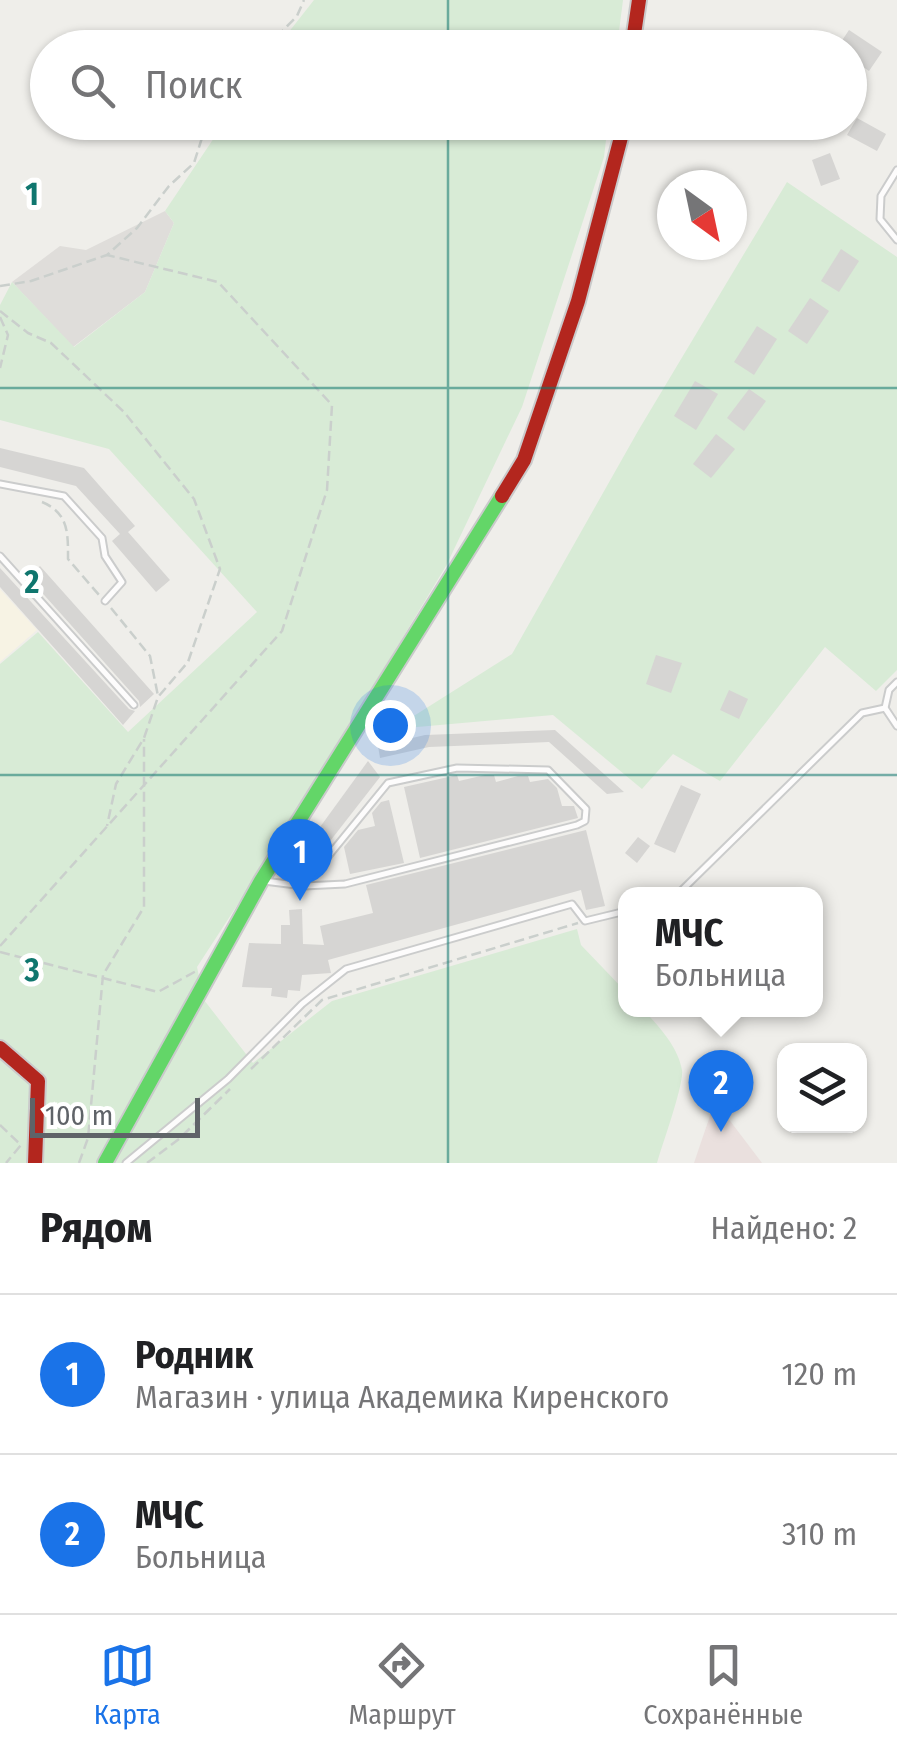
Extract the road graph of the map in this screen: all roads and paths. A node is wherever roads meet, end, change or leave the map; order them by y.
1 (304, 0) edge
2 (639, 0) edge
3 (283, 30) edge
4 (635, 30) edge
5 (201, 140) edge
6 (620, 140) edge
7 (897, 170) edge
8 (897, 240) edge
9 (107, 255) junction
10 (0, 286) edge
11 (0, 311) edge
12 (0, 317) edge
13 (0, 368) edge
14 (0, 484) edge
15 (34, 498) dead end
16 (0, 556) edge
17 (105, 601) junction
18 (897, 682) edge
19 (158, 697) junction
20 (134, 704) dead end
21 (884, 708) junction
22 (897, 726) edge
23 (144, 738) junction
24 (143, 787) junction
25 (107, 827) junction
26 (261, 880) junction
27 (304, 886) junction
28 (685, 887) edge
29 (618, 913) edge
30 (585, 921) junction
31 (0, 946) edge
32 (0, 952) edge
33 (216, 960) junction
34 (103, 980) junction
35 (0, 1048) edge
36 (250, 1070) dead end
37 (236, 1084) dead end
38 (0, 1126) edge
39 (6, 1163) edge
40 (35, 1163) edge
41 (79, 1163) edge
42 (105, 1163) edge
43 (126, 1163) edge
44 (147, 1163) edge

1 - 3 path
2 - 4 main road
5 - 9 path
6 - 26 main road
7 - 8 lane
9 - 10 path
9 - 24 path
11 - 19 path
12 - 13 path
14 - 17 lane
15 - 17 path
16 - 20 lane
17 - 19 path
18 - 21 lane
19 - 23 path
21 - 22 lane
21 - 28 lane
23 - 24 path
23 - 25 path
24 - 25 path
24 - 34 path
25 - 31 path
26 - 27 lane
26 - 33 main road
27 - 27 lane
29 - 30 lane
30 - 36 path
30 - 43 lane
32 - 34 path
33 - 34 path
33 - 42 main road
34 - 41 path
35 - 40 main road
37 - 44 path
38 - 39 path

